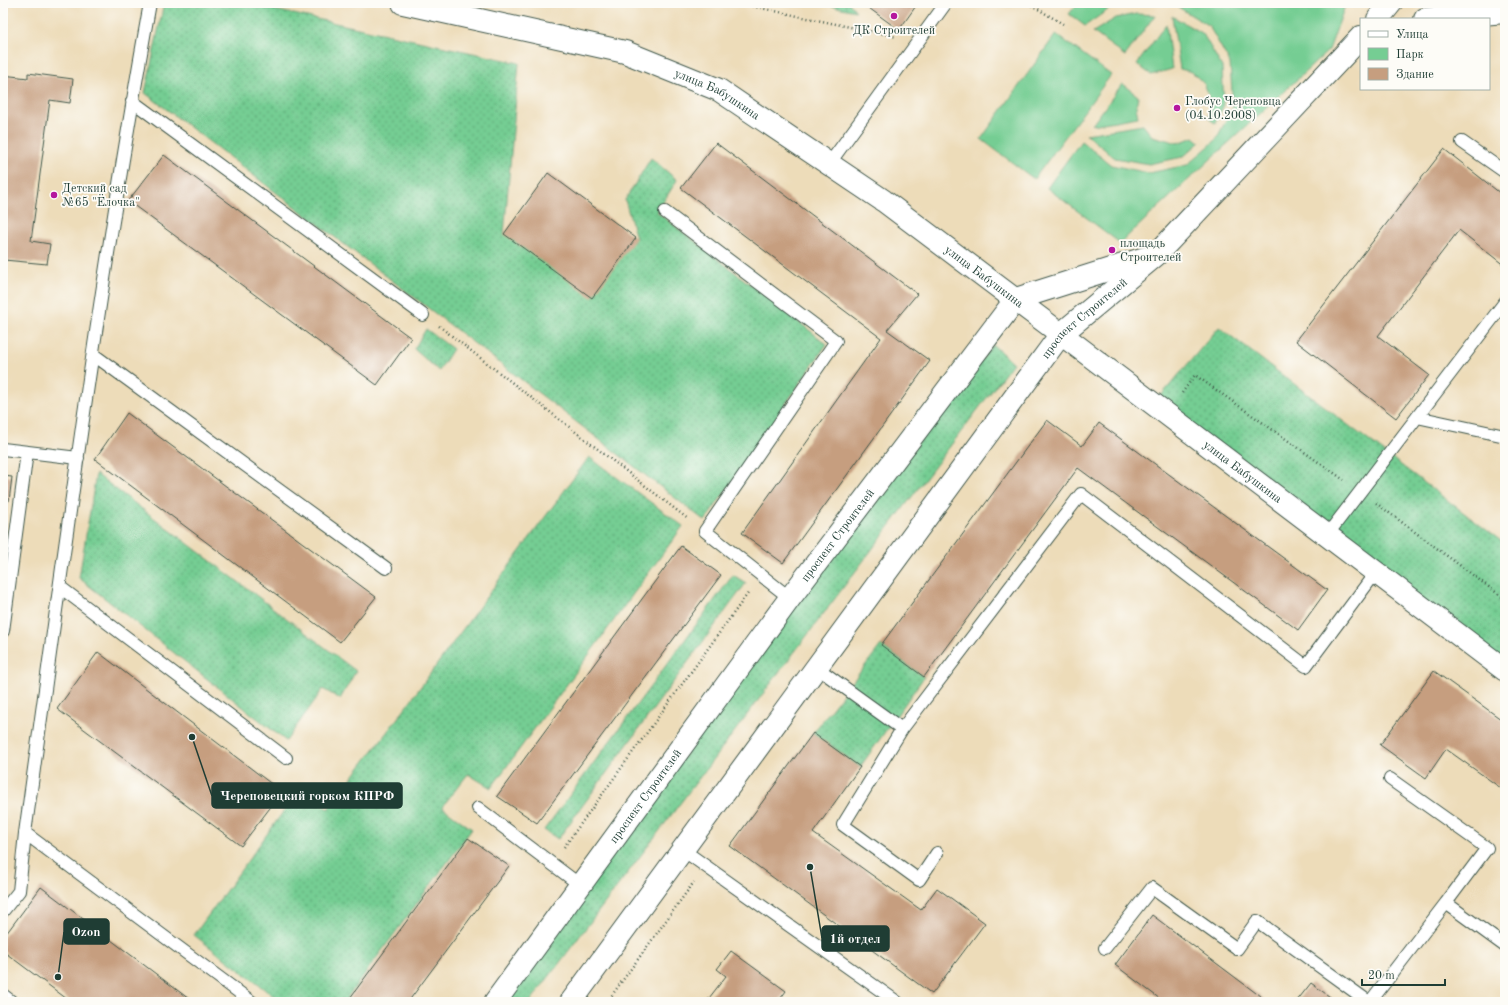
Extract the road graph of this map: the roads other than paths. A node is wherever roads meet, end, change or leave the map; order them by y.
1 (150, 3) edge
2 (403, 3) edge
3 (946, 3) edge
4 (1391, 3) edge
5 (459, 9) edge
6 (1505, 12) edge
7 (1379, 18) edge
8 (1436, 18) edge
9 (1360, 38) edge
10 (132, 101) junction
11 (1462, 142) dead end
12 (829, 164) junction
13 (1505, 172) edge
14 (665, 212) dead end
15 (1156, 255) junction
16 (1016, 299) junction
17 (1505, 302) edge
18 (423, 315) road end
19 (1061, 334) junction
20 (94, 355) junction
21 (1417, 417) junction
22 (1505, 436) edge
23 (3, 449) edge
24 (27, 452) junction
25 (78, 458) junction
26 (1327, 535) junction
27 (386, 568) dead end
28 (1376, 572) junction
29 (60, 587) junction
30 (790, 598) junction
31 (3, 631) edge
32 (816, 667) junction
33 (1505, 670) edge
34 (902, 729) junction
35 (286, 758) dead end
36 (1390, 779) dead end
37 (478, 808) dead end
38 (25, 833) junction
39 (683, 850) junction
40 (936, 853) dead end
41 (580, 885) junction
42 (1446, 903) junction
43 (3, 912) edge
44 (1505, 946) edge
45 (1105, 948) dead end
46 (3, 995) edge
47 (12, 1002) edge
48 (252, 1002) edge
49 (494, 1002) edge
50 (571, 1002) edge
51 (897, 1002) edge
52 (1369, 1002) edge

1 - 10 lane
2 - 5 main road, улица Бабушкина
3 - 12 lane
4 - 7 main road
5 - 12 main road, улица Бабушкина
6 - 8 main road
9 - 15 main road
10 - 18 lane
10 - 20 lane
11 - 13 lane
12 - 16 main road, улица Бабушкина
14 - 30 lane
15 - 16 main road, проспект Строителей
15 - 19 main road, проспект Строителей
16 - 19 main road, улица Бабушкина
16 - 30 main road, проспект Строителей
17 - 21 lane
19 - 26 main road, улица Бабушкина
19 - 32 main road, проспект Строителей
20 - 25 lane
20 - 27 lane
21 - 22 lane
21 - 26 lane
23 - 24 lane
24 - 25 lane
24 - 31 lane
25 - 29 lane
26 - 28 main road, улица Бабушкина
28 - 33 main road, улица Бабушкина
28 - 34 lane
29 - 35 lane
29 - 38 lane
30 - 41 main road, проспект Строителей
32 - 34 lane
32 - 39 main road, проспект Строителей
34 - 40 lane
36 - 42 lane
37 - 41 lane
38 - 43 lane
38 - 48 lane
39 - 50 main road, проспект Строителей
39 - 51 lane
41 - 49 main road, проспект Строителей
42 - 44 lane
42 - 52 lane
45 - 52 lane
46 - 47 lane

